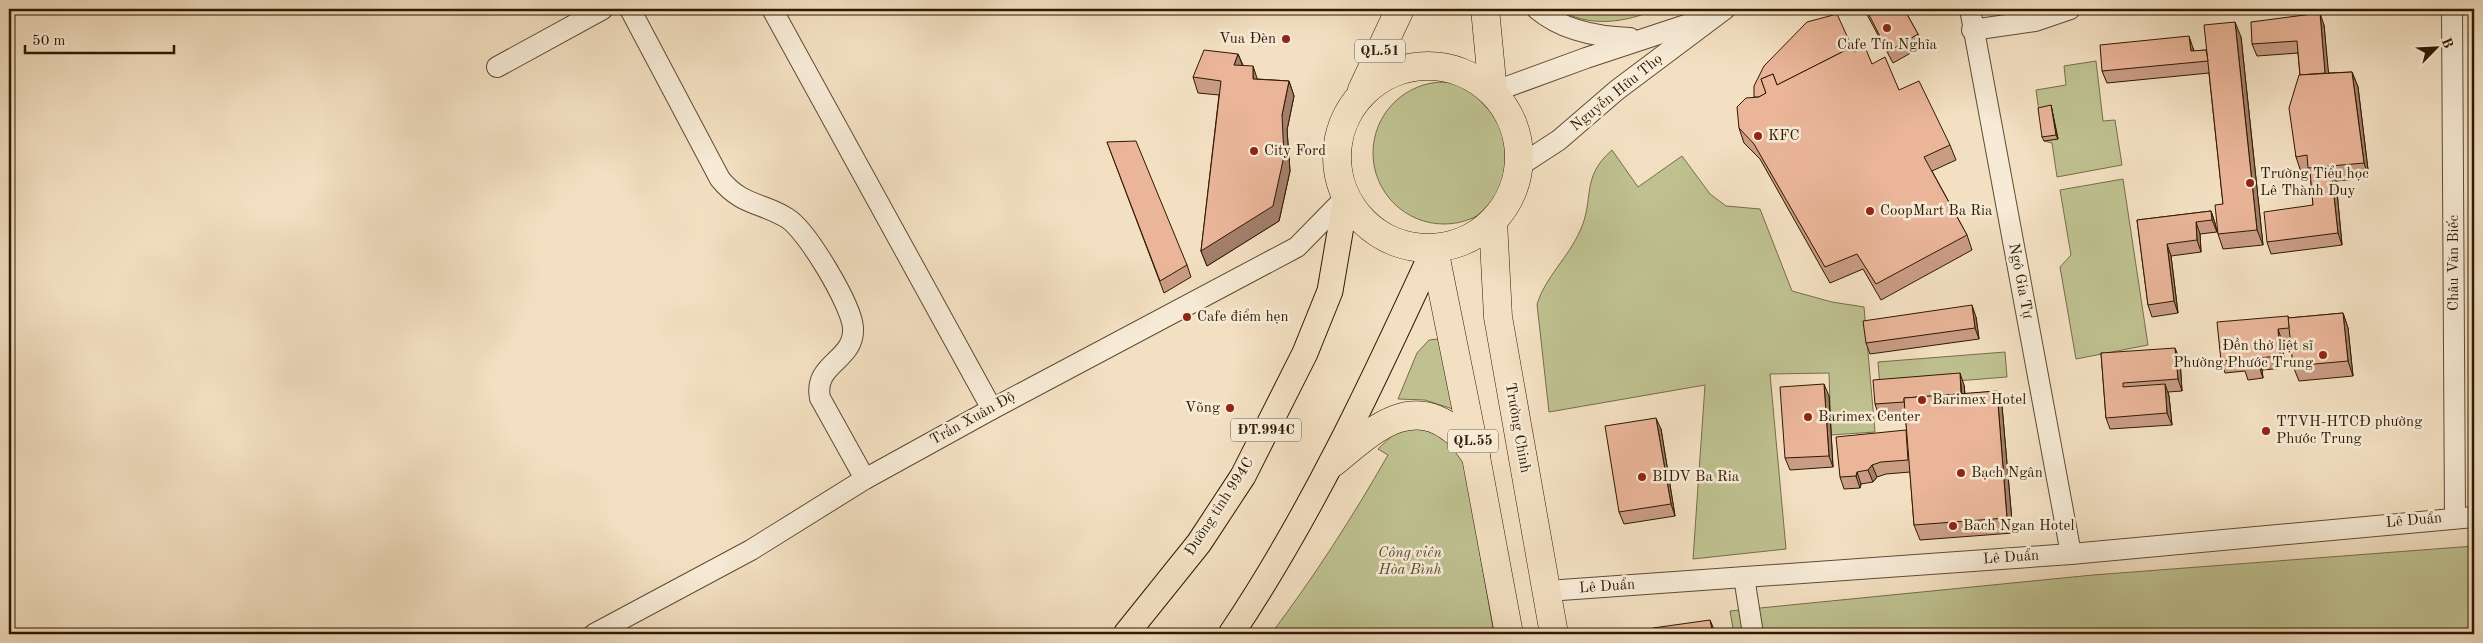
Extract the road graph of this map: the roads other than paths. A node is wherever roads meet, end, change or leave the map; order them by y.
1 (603, 9) edge
2 (630, 9) edge
3 (772, 9) edge
4 (1400, 9) edge
5 (1485, 9) edge
6 (1537, 9) edge
7 (1970, 9) edge
8 (2070, 9) edge
9 (2452, 9) edge
10 (1718, 12) edge
11 (1972, 30) junction
12 (1642, 38) junction
13 (496, 67) dead end
14 (1492, 92) junction
15 (1360, 94) junction
16 (1519, 166) junction
17 (1346, 197) junction
18 (1493, 221) junction
19 (1434, 249) junction
20 (992, 409) junction
21 (1476, 457) junction
22 (1333, 463) junction
23 (865, 479) junction
24 (2465, 517) edge
25 (2071, 554) junction
26 (1744, 577) junction
27 (1546, 591) junction
28 (594, 634) edge
29 (1126, 634) edge
30 (1231, 634) edge
31 (1509, 634) edge
32 (1554, 634) edge
33 (1753, 634) edge

1 - 13 street
2 - 23 street
3 - 20 street
4 - 15 highway, QL.51
5 - 14 highway
6 - 12 street
7 - 11 street, Ngô Gia Tự
8 - 11 street
9 - 24 street, Châu Văn Biếc
10 - 12 street, Nguyễn Hữu Thọ
10 - 16 street, Nguyễn Hữu Thọ
11 - 25 street, Ngô Gia Tự
12 - 14 street, Nguyễn Hữu Thọ
14 - 15 highway
14 - 16 highway
15 - 17 highway
16 - 18 highway
17 - 19 highway
17 - 20 street, Trần Xuân Độ
17 - 29 main road, Đường tỉnh 994C / ĐT.994C
18 - 19 highway
18 - 27 highway, Trường Chinh / QL.55
19 - 21 highway, QL.55
19 - 22 main road
20 - 23 street, Trần Xuân Độ
21 - 22 highway
21 - 31 highway, QL.55
22 - 30 main road
23 - 28 street, Trần Xuân Độ
24 - 25 street, Lê Duẩn
25 - 26 street, Lê Duẩn
26 - 27 street, Lê Duẩn
26 - 33 street
27 - 32 highway, Trường Chinh / QL.55

